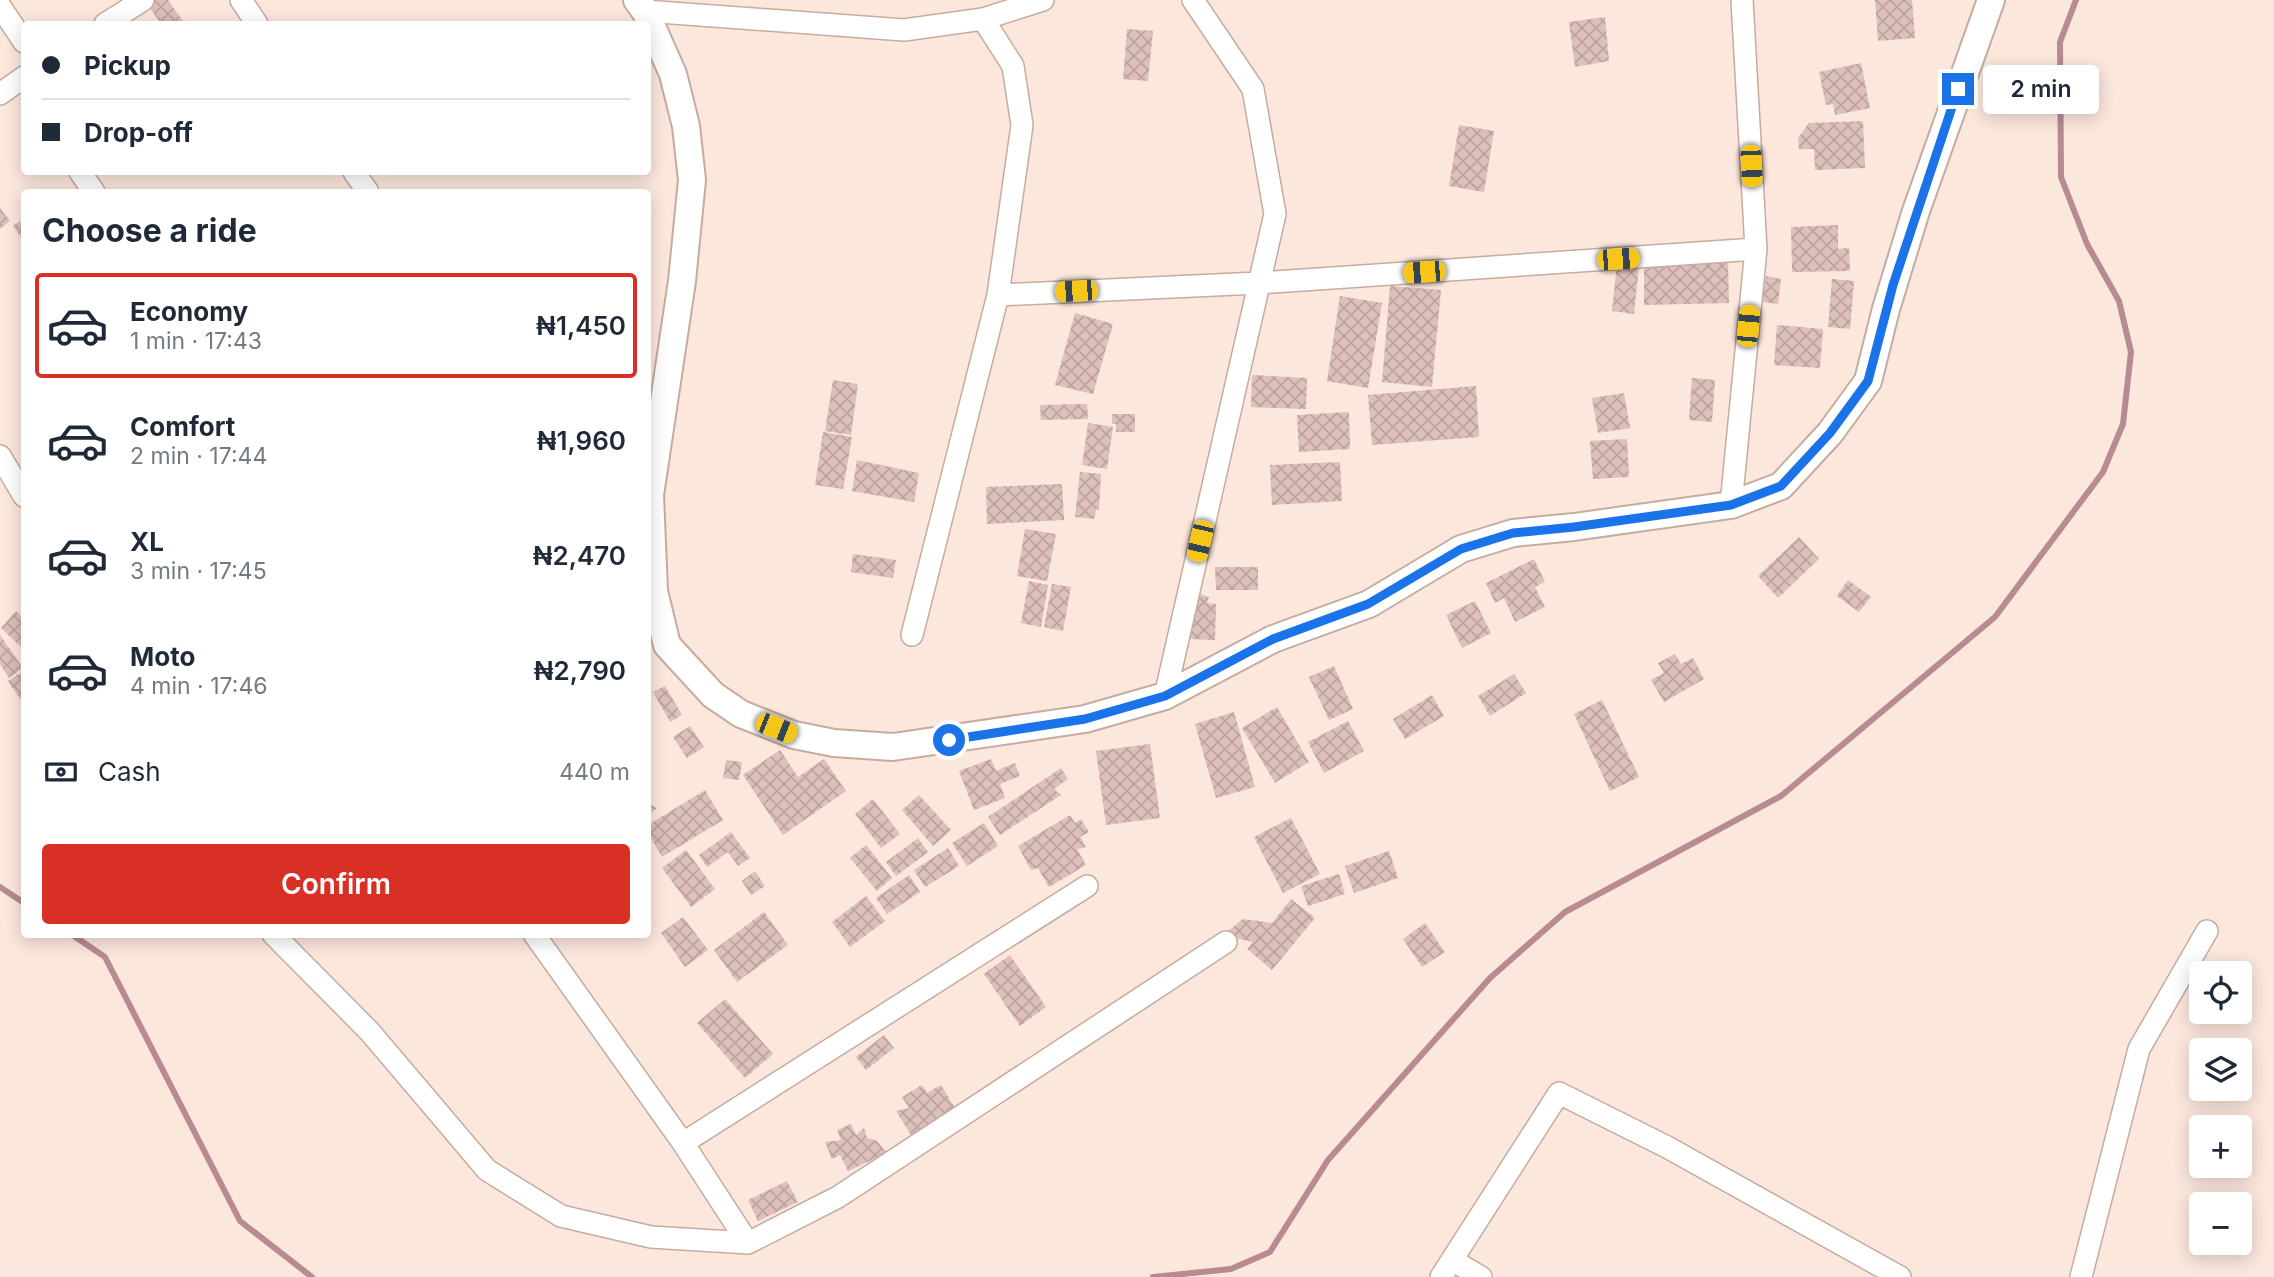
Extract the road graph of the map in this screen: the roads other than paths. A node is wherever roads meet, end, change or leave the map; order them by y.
1 (143, 0) edge
2 (241, 0) edge
3 (1043, 0) edge
4 (1193, 0) edge
5 (1742, 0) edge
6 (1991, 0) edge
7 (0, 6) edge
8 (641, 6) edge
9 (983, 19) junction
10 (110, 21) edge
11 (255, 21) edge
12 (651, 27) edge
13 (21, 38) edge
14 (21, 83) edge
15 (0, 94) edge
16 (1756, 249) junction
17 (1258, 283) junction
18 (998, 295) junction
19 (0, 456) edge
20 (651, 466) edge
21 (21, 491) edge
22 (1731, 505) junction
23 (651, 519) edge
24 (912, 635) dead end
25 (1165, 696) junction
26 (1087, 886) dead end
27 (2207, 931) dead end
28 (277, 938) edge
29 (537, 938) edge
30 (1226, 942) dead end
31 (683, 1143) junction
32 (748, 1243) junction
33 (1447, 1269) edge
34 (1481, 1277) edge
35 (1900, 1277) edge
36 (2081, 1277) edge

1 - 10 street
2 - 11 street
3 - 9 street
4 - 17 street
5 - 16 street
6 - 22 street
7 - 13 street
8 - 9 street
9 - 18 street
12 - 20 street
14 - 15 street
16 - 17 street
16 - 22 street
17 - 18 street
17 - 25 street
18 - 24 street
19 - 21 street
22 - 25 street
23 - 25 street
26 - 31 street
27 - 36 street
28 - 32 street
29 - 31 street
30 - 32 street
31 - 32 street
33 - 34 street
33 - 35 street

